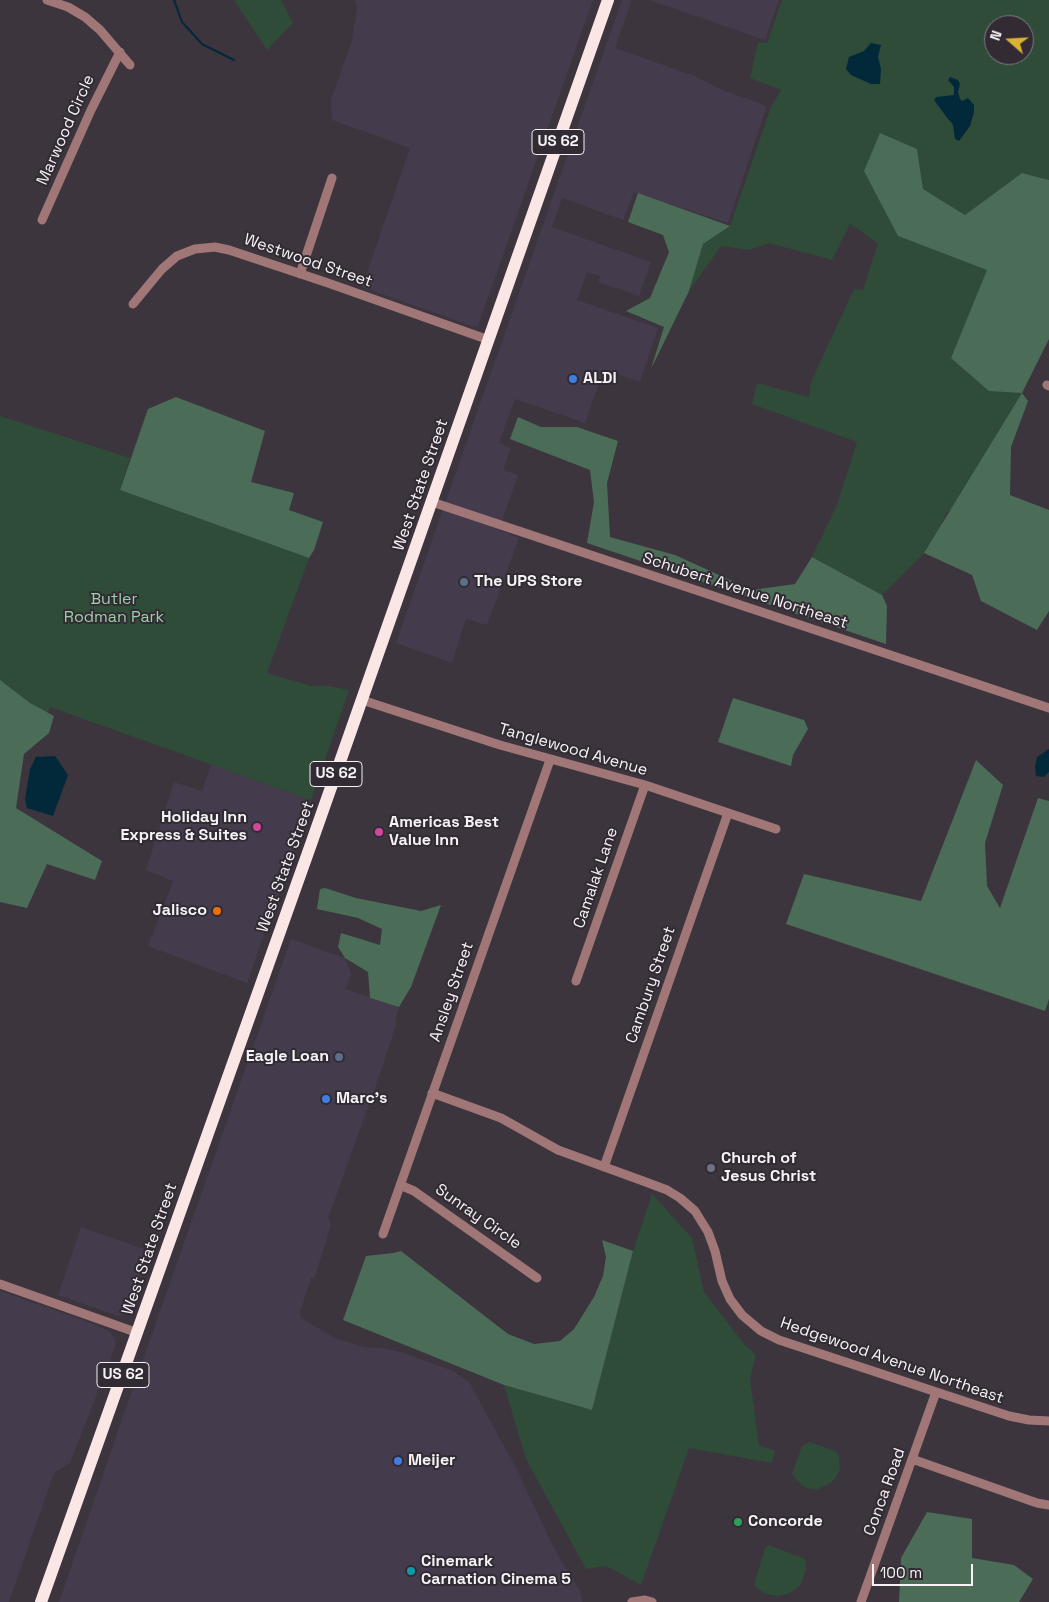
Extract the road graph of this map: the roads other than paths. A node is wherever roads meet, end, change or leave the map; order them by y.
1 (47, 0) edge
2 (608, 0) edge
3 (120, 52) junction
4 (130, 65) dead end
5 (332, 178) dead end
6 (42, 220) dead end
7 (300, 274) junction
8 (133, 304) dead end
9 (489, 340) junction
10 (432, 502) junction
11 (362, 700) junction
12 (1049, 708) edge
13 (550, 760) junction
14 (645, 785) junction
15 (728, 813) junction
16 (776, 829) dead end
17 (576, 981) dead end
18 (432, 1092) junction
19 (604, 1167) junction
20 (400, 1184) junction
21 (383, 1234) dead end
22 (537, 1278) dead end
23 (0, 1284) edge
24 (138, 1333) junction
25 (936, 1392) junction
26 (1049, 1421) edge
27 (912, 1459) junction
28 (1049, 1505) edge
29 (41, 1602) edge
30 (632, 1602) edge
31 (652, 1602) edge
32 (861, 1602) edge

1 - 3 street
2 - 9 highway, West State Street / US 62
3 - 4 street
3 - 6 street, Marwood Circle
5 - 7 street
7 - 8 street, Westwood Street
7 - 9 street, Westwood Street
9 - 10 highway, West State Street / US 62
10 - 11 highway, West State Street / US 62
10 - 12 street, Schubert Avenue Northeast
11 - 13 street, Tanglewood Avenue
11 - 24 highway, West State Street / US 62
13 - 14 street, Tanglewood Avenue
13 - 18 street, Ansley Street
14 - 15 street, Tanglewood Avenue
14 - 17 street, Camalak Lane
15 - 16 street, Tanglewood Avenue
15 - 19 street, Cambury Street
18 - 19 street, Hedgewood Avenue Northeast
18 - 20 street, Ansley Street
19 - 25 street, Hedgewood Avenue Northeast
20 - 21 street, Ansley Street
20 - 22 street, Sunray Circle
23 - 24 street
24 - 29 highway, West State Street / US 62
25 - 26 street, Hedgewood Avenue Northeast
25 - 27 street, Conca Road
27 - 28 street
27 - 32 street, Conca Road
30 - 31 street

